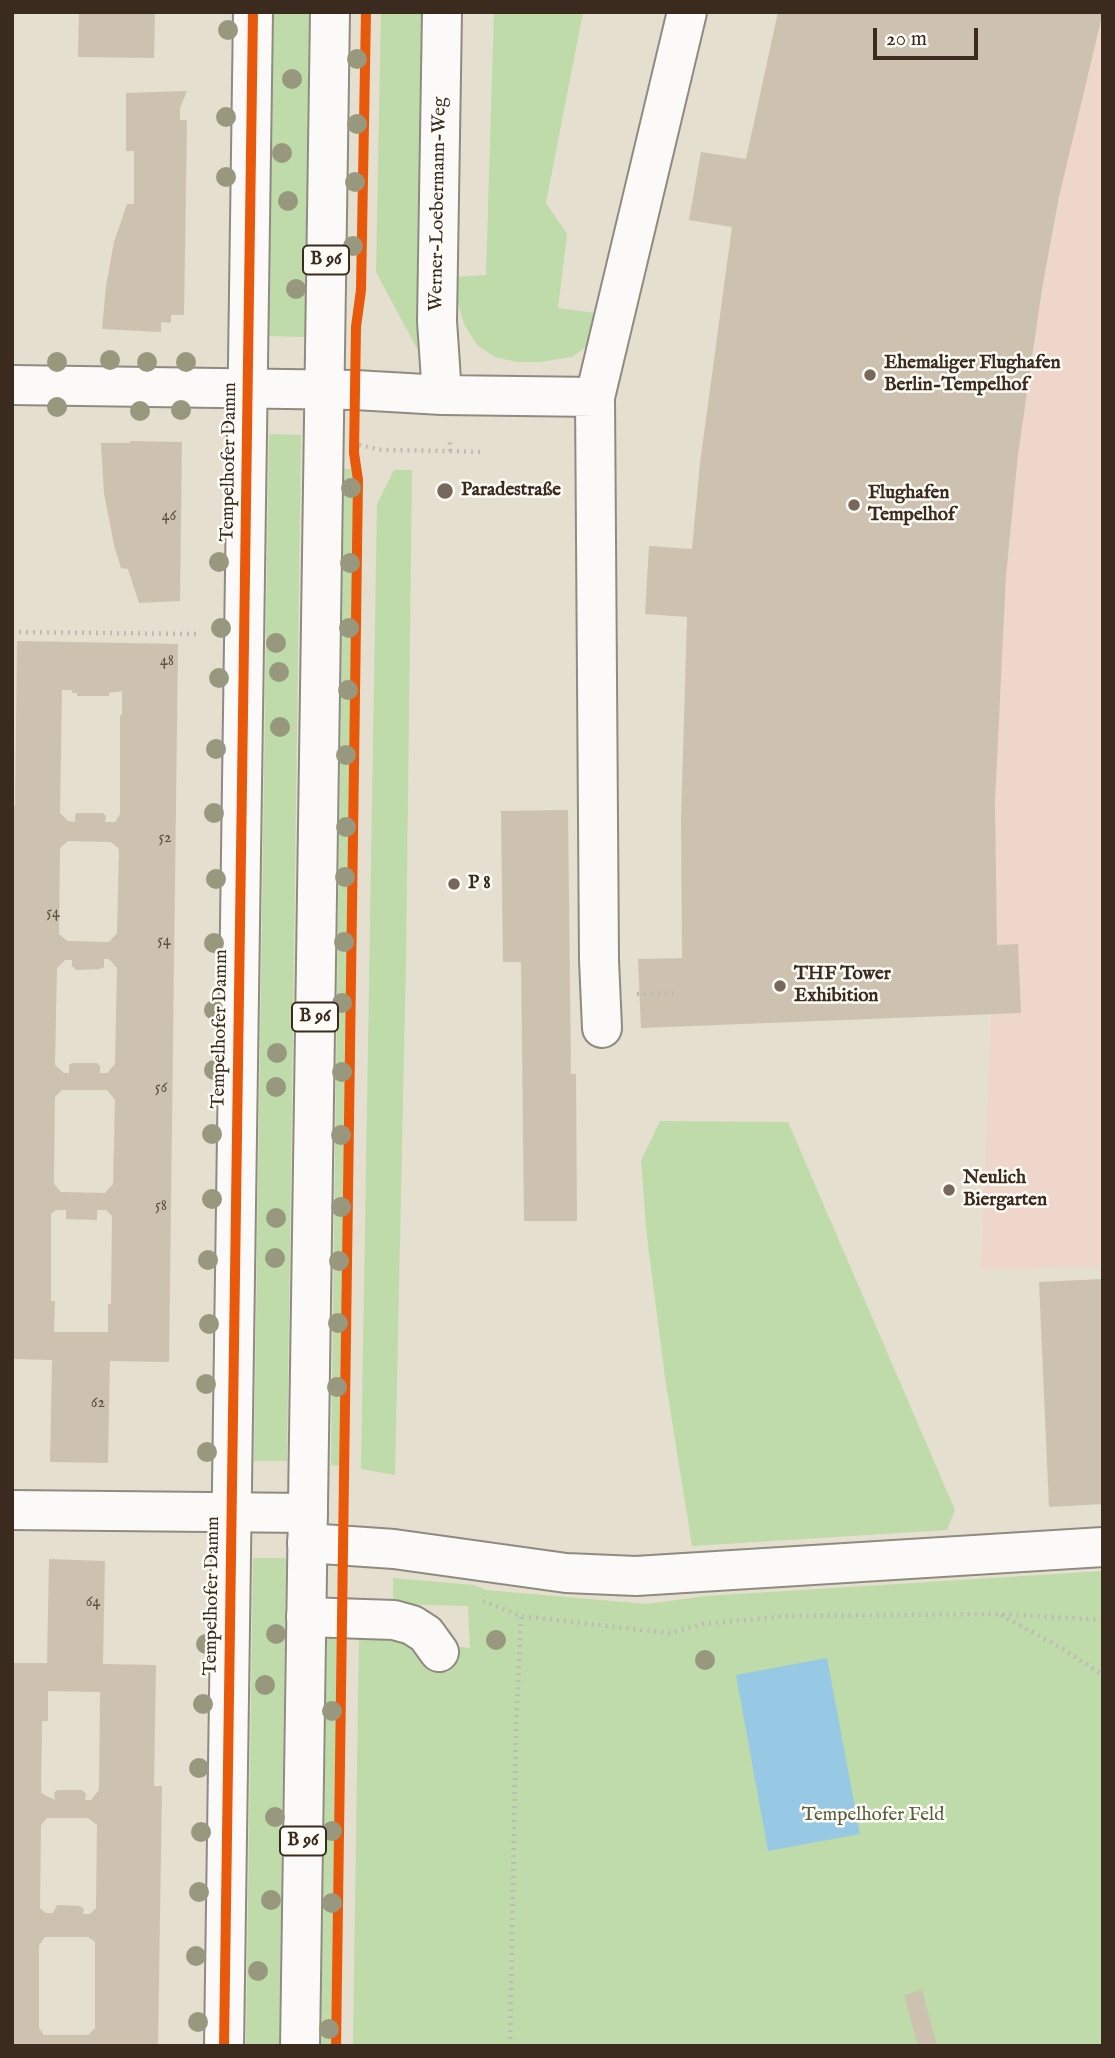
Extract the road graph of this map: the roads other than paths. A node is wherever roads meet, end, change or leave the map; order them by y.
1 (253, 12) edge
2 (330, 12) edge
3 (442, 12) edge
4 (687, 12) edge
5 (12, 385) edge
6 (248, 388) junction
7 (339, 389) junction
8 (442, 395) junction
9 (595, 397) junction
10 (602, 1028) dead end
11 (12, 1510) edge
12 (232, 1512) junction
13 (307, 1528) junction
14 (1103, 1547) edge
15 (306, 1617) junction
16 (439, 1652) dead end
17 (224, 2046) edge
18 (300, 2046) edge

1 - 6 main road, Tempelhofer Damm
2 - 7 main road, B 96
3 - 8 main road, Werner-Loebermann-Weg
4 - 9 main road
5 - 6 main road
6 - 7 main road
6 - 12 main road, Tempelhofer Damm
7 - 8 main road
7 - 13 main road, B 96
8 - 9 main road
9 - 10 main road
11 - 12 main road
12 - 13 main road
12 - 17 main road, Tempelhofer Damm
13 - 14 main road
13 - 15 main road, B 96
15 - 16 main road
15 - 18 main road, B 96

